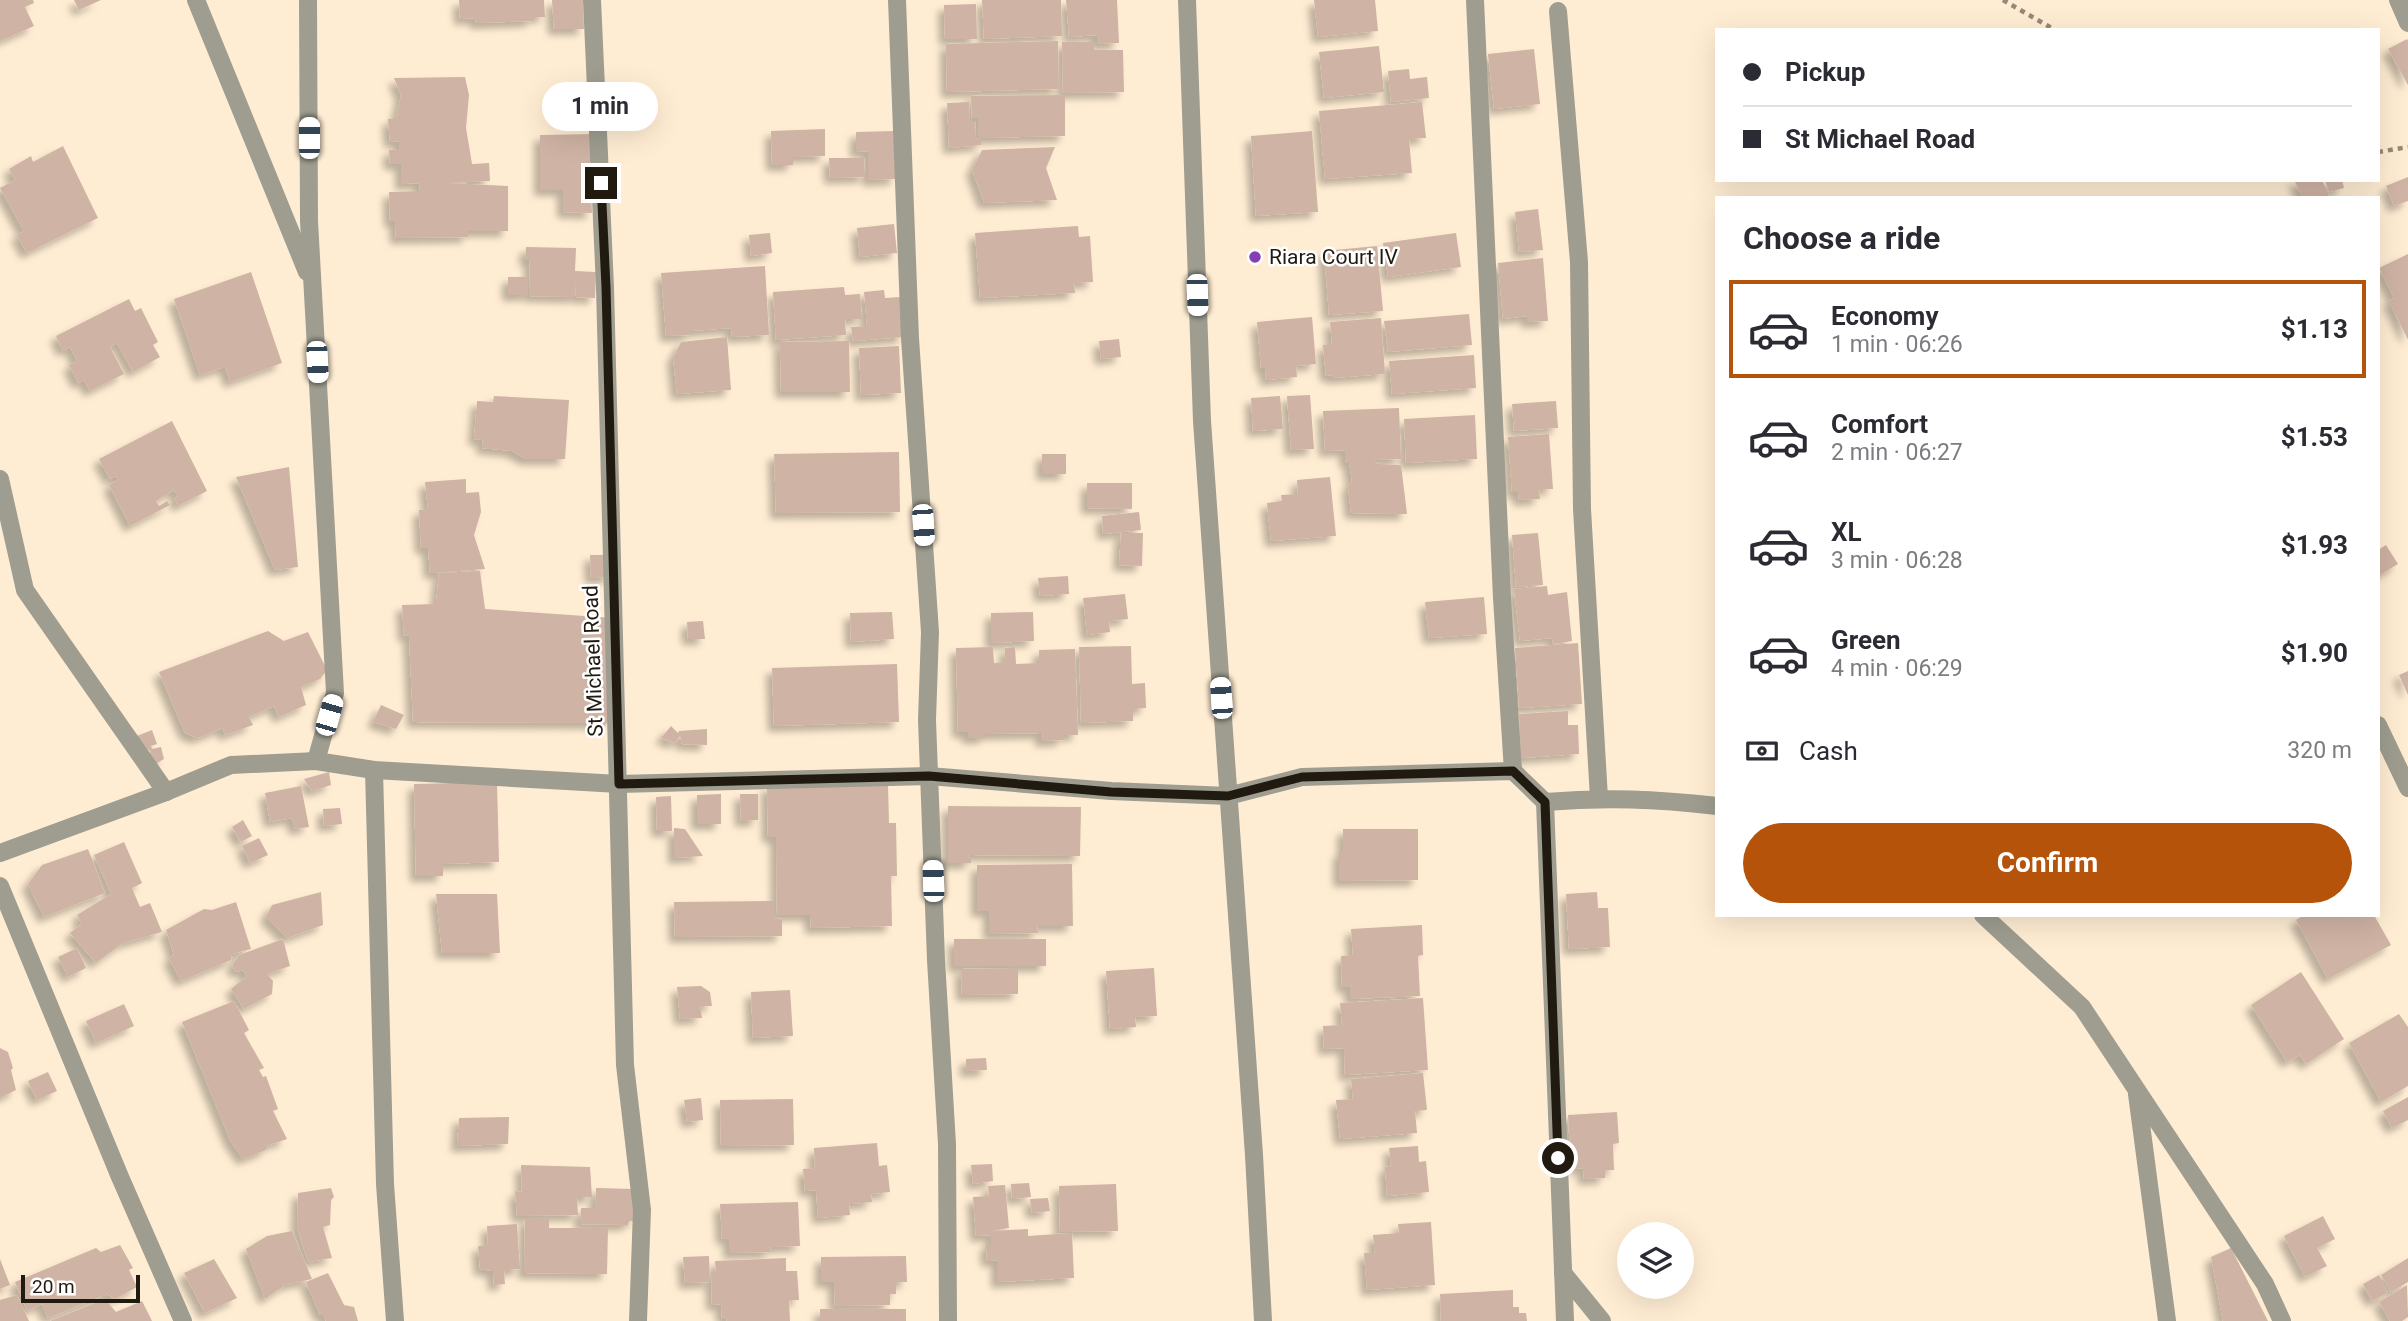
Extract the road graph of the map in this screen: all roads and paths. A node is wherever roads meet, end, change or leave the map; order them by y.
1 (196, 0) edge
2 (308, 0) edge
3 (592, 0) edge
4 (897, 0) edge
5 (1187, 0) edge
6 (1475, 0) edge
7 (2003, 0) edge
8 (2398, 0) edge
9 (1558, 11) dead end
10 (2408, 23) edge
11 (2052, 28) edge
12 (2408, 147) edge
13 (2380, 152) edge
14 (313, 285) junction
15 (0, 479) edge
16 (2380, 729) edge
17 (316, 761) junction
18 (374, 770) junction
19 (1513, 771) junction
20 (929, 776) junction
21 (619, 784) junction
22 (2408, 788) edge
23 (166, 792) junction
24 (1228, 796) junction
25 (1599, 798) junction
26 (1545, 802) junction
27 (1715, 806) edge
28 (0, 853) edge
29 (0, 886) edge
30 (1985, 917) edge
31 (2136, 1087) junction
32 (1563, 1273) junction
33 (183, 1321) edge
34 (395, 1321) edge
35 (638, 1321) edge
36 (948, 1321) edge
37 (1263, 1321) edge
38 (1565, 1321) edge
39 (1602, 1321) edge
40 (2167, 1321) edge
41 (2282, 1321) edge

1 - 14 street
2 - 14 street
3 - 21 street, St Michael Road
4 - 20 street
5 - 24 street
6 - 19 street
7 - 11 path
8 - 10 street
9 - 25 street
12 - 13 path
14 - 17 street
15 - 23 street
16 - 22 street
17 - 18 street
17 - 23 street
18 - 21 street
18 - 34 street
19 - 24 street
19 - 26 street
20 - 21 street
20 - 24 street
20 - 36 street
21 - 35 street, St Michael Road
23 - 28 street
24 - 37 street
25 - 26 street
25 - 27 street
26 - 32 street
29 - 33 street
30 - 31 street
31 - 40 street
31 - 41 street
32 - 38 street
32 - 39 street

